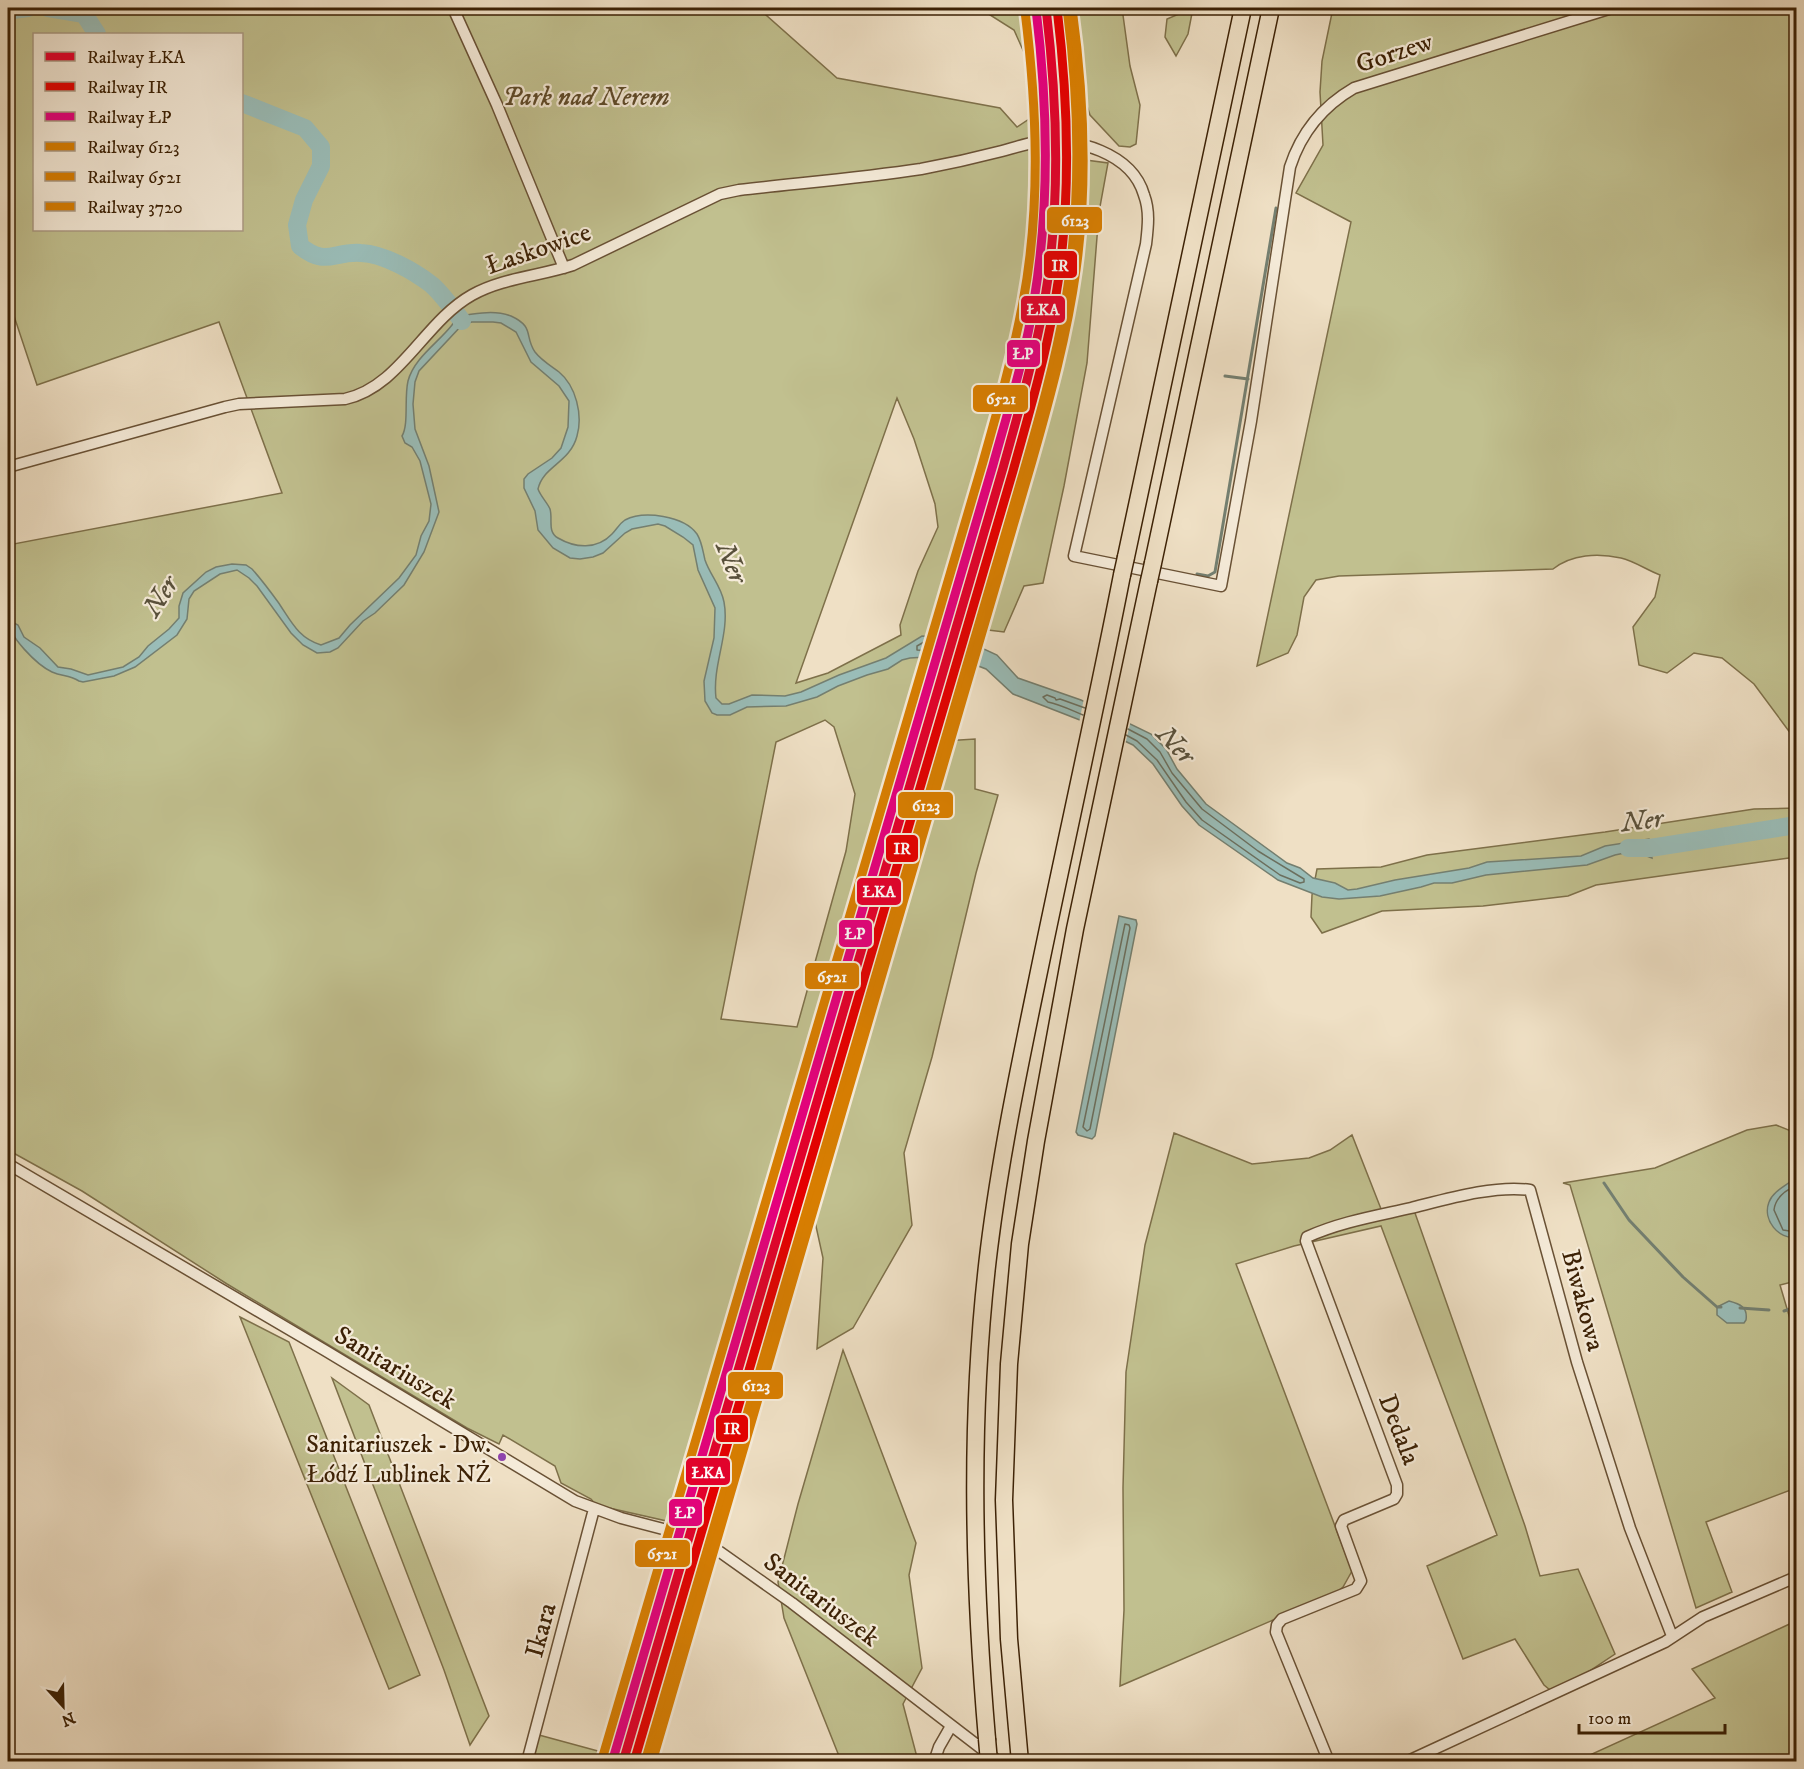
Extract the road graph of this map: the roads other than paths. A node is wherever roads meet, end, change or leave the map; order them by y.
1 (453, 8) edge
2 (1243, 8) edge
3 (1272, 8) edge
4 (1612, 8) edge
5 (1138, 181) joint
6 (564, 268) junction
7 (8, 467) edge
8 (8, 1164) edge
9 (1307, 1237) joint
10 (594, 1509) junction
11 (1797, 1577) edge
12 (1672, 1636) junction
13 (951, 1726) junction
14 (527, 1761) edge
15 (934, 1761) edge
16 (989, 1761) edge
17 (999, 1761) edge
18 (1020, 1761) edge
19 (1329, 1761) edge
20 (1407, 1761) edge

1 - 6 street
2 - 16 highway, bridge
3 - 18 highway, bridge
4 - 5 street, Gorzew
5 - 6 street, Łaskowice
6 - 7 street, Łaskowice
8 - 10 street, Sanitariuszek
9 - 12 street, Biwakowa
9 - 19 street, Dedala
10 - 13 street, Sanitariuszek
10 - 14 street, Ikara
11 - 12 street
12 - 20 street
13 - 15 street
13 - 17 street, Sanitariuszek

